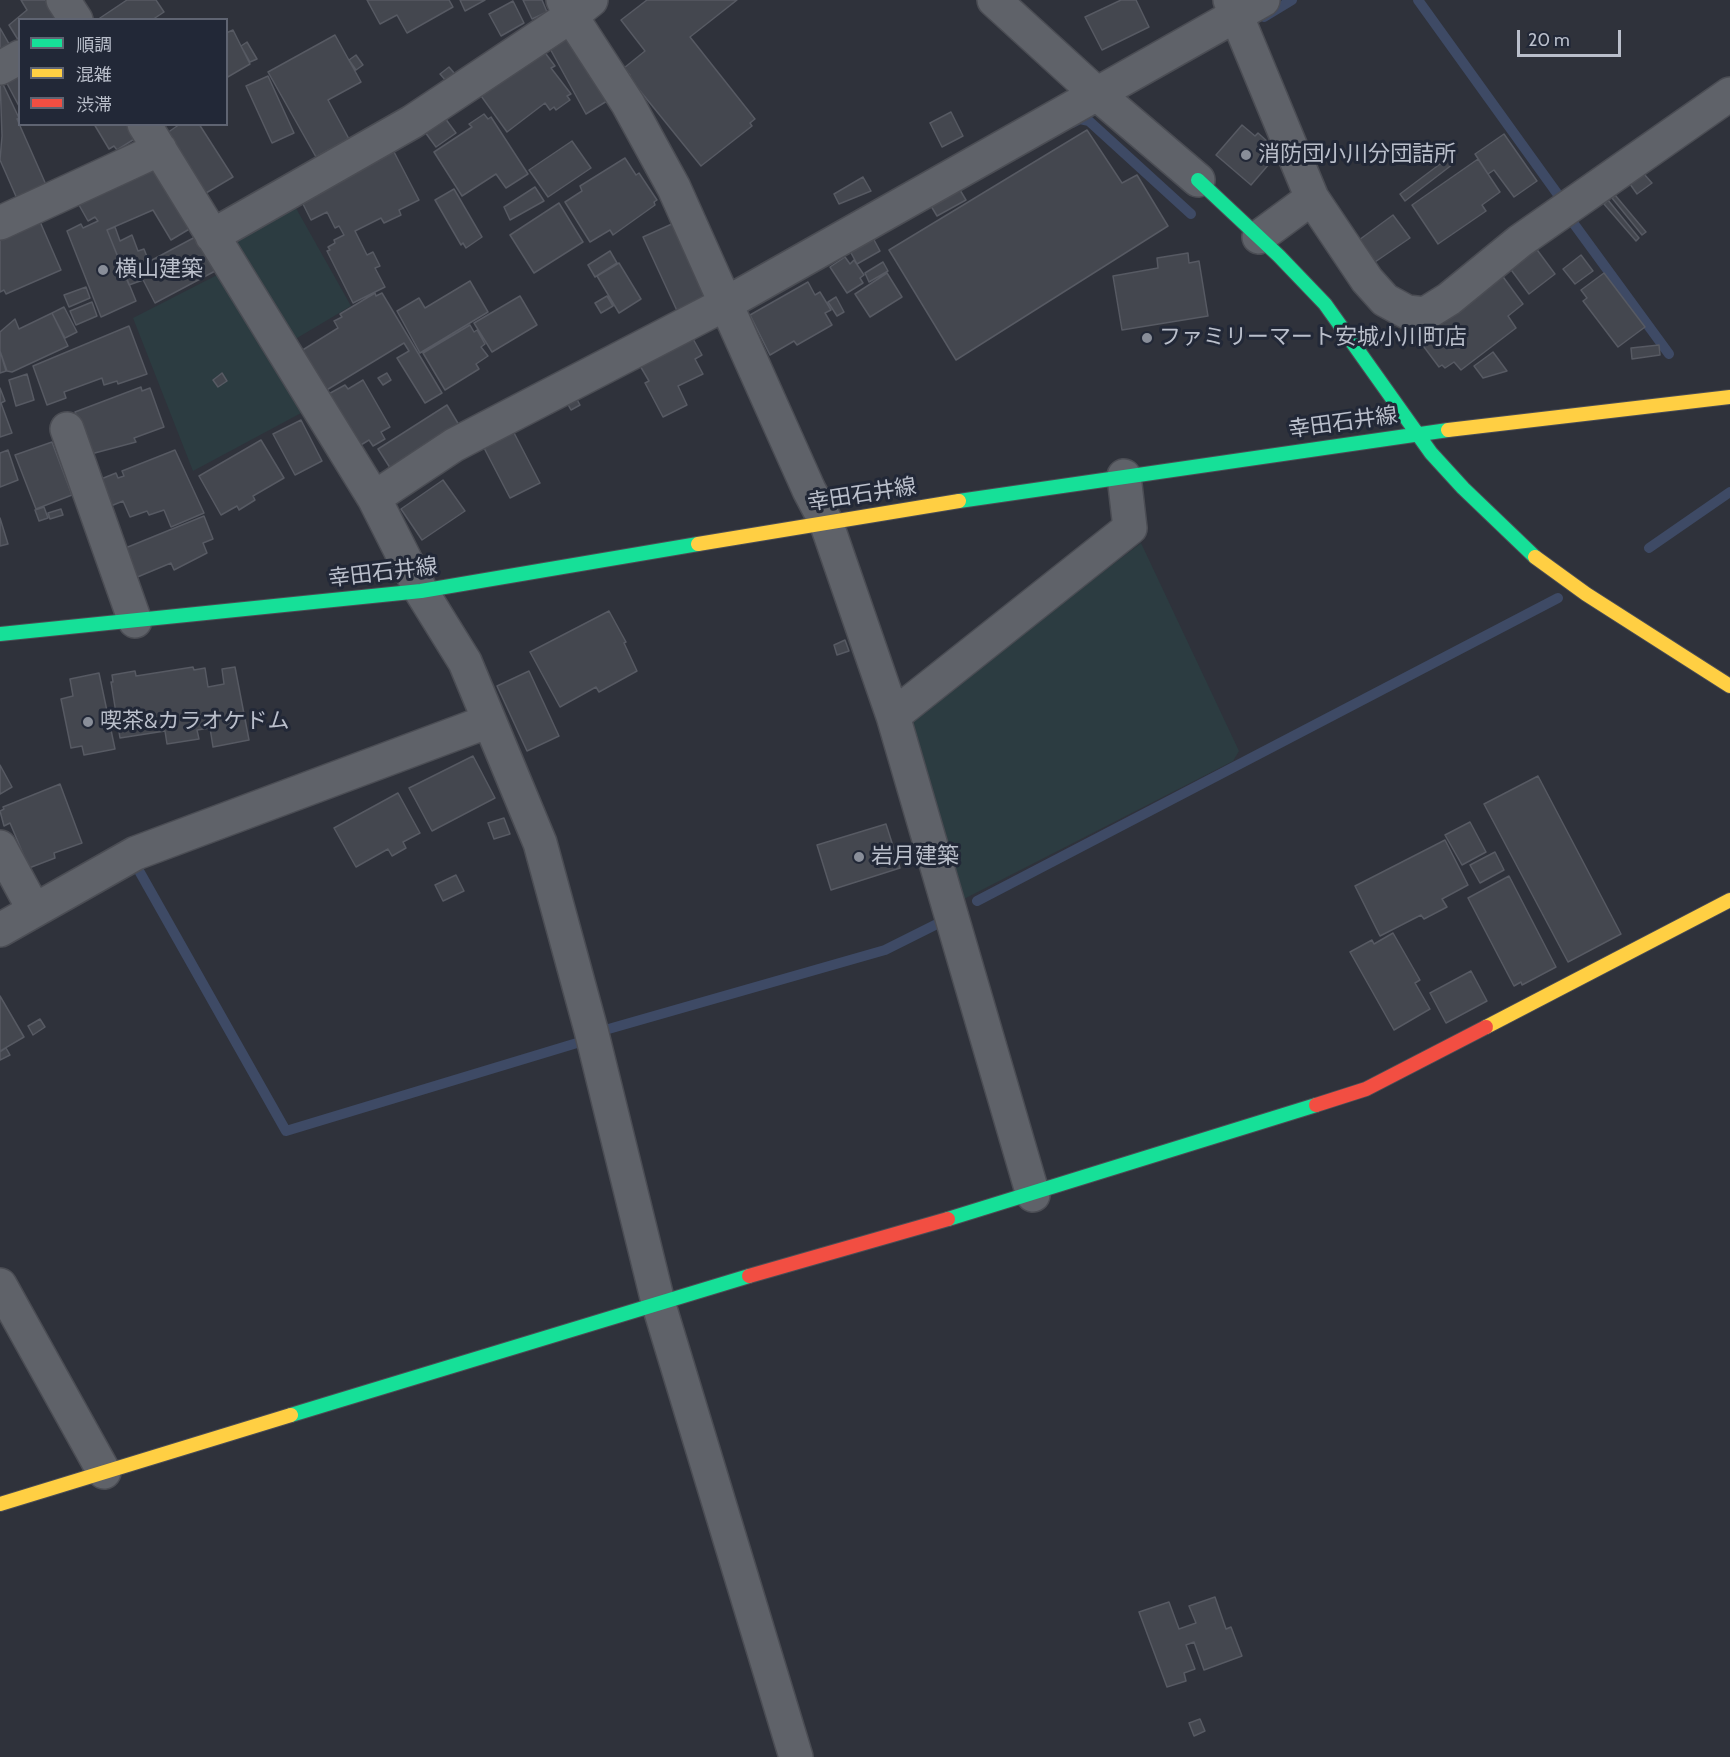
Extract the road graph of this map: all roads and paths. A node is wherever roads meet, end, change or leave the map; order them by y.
1 (63, 0) edge
2 (994, 0) edge
3 (575, 6) edge
4 (1242, 6) edge
5 (75, 18) edge
6 (18, 58) edge
7 (0, 68) edge
8 (1096, 93) junction
9 (1730, 94) edge
10 (152, 137) edge
11 (1198, 180) joint
12 (1312, 198) junction
13 (0, 223) edge
14 (213, 236) junction
15 (1259, 237) junction
16 (727, 303) junction
17 (1730, 397) edge
18 (67, 429) dead end
19 (1416, 434) junction
20 (1124, 476) junction
21 (374, 498) junction
22 (826, 522) junction
23 (421, 591) junction
24 (135, 621) junction
25 (0, 634) edge
26 (1730, 686) edge
27 (893, 716) junction
28 (489, 721) junction
29 (0, 847) edge
30 (1730, 900) edge
31 (34, 910) junction
32 (0, 930) edge
33 (1033, 1195) junction
34 (0, 1285) edge
35 (658, 1302) junction
36 (104, 1472) junction
37 (0, 1504) edge
38 (796, 1757) edge

1 - 5 street
2 - 8 street
3 - 14 street
3 - 16 street
4 - 8 street
4 - 12 street
6 - 7 street
8 - 11 street
8 - 16 street
9 - 12 street
10 - 13 street
10 - 14 street
11 - 15 street
12 - 15 street
14 - 21 street
15 - 19 street
16 - 21 street
16 - 22 street
17 - 19 street, 幸田石井線
18 - 24 street
19 - 20 street, 幸田石井線
19 - 26 street
20 - 22 street, 幸田石井線
20 - 27 street
21 - 23 street
22 - 23 street, 幸田石井線
22 - 27 street
23 - 24 street, 幸田石井線
23 - 28 street
24 - 25 street, 幸田石井線
27 - 33 street
28 - 31 street
28 - 35 street
29 - 31 street
30 - 33 street
31 - 32 street
33 - 35 street
34 - 36 street
35 - 36 street
35 - 38 street
36 - 37 street

